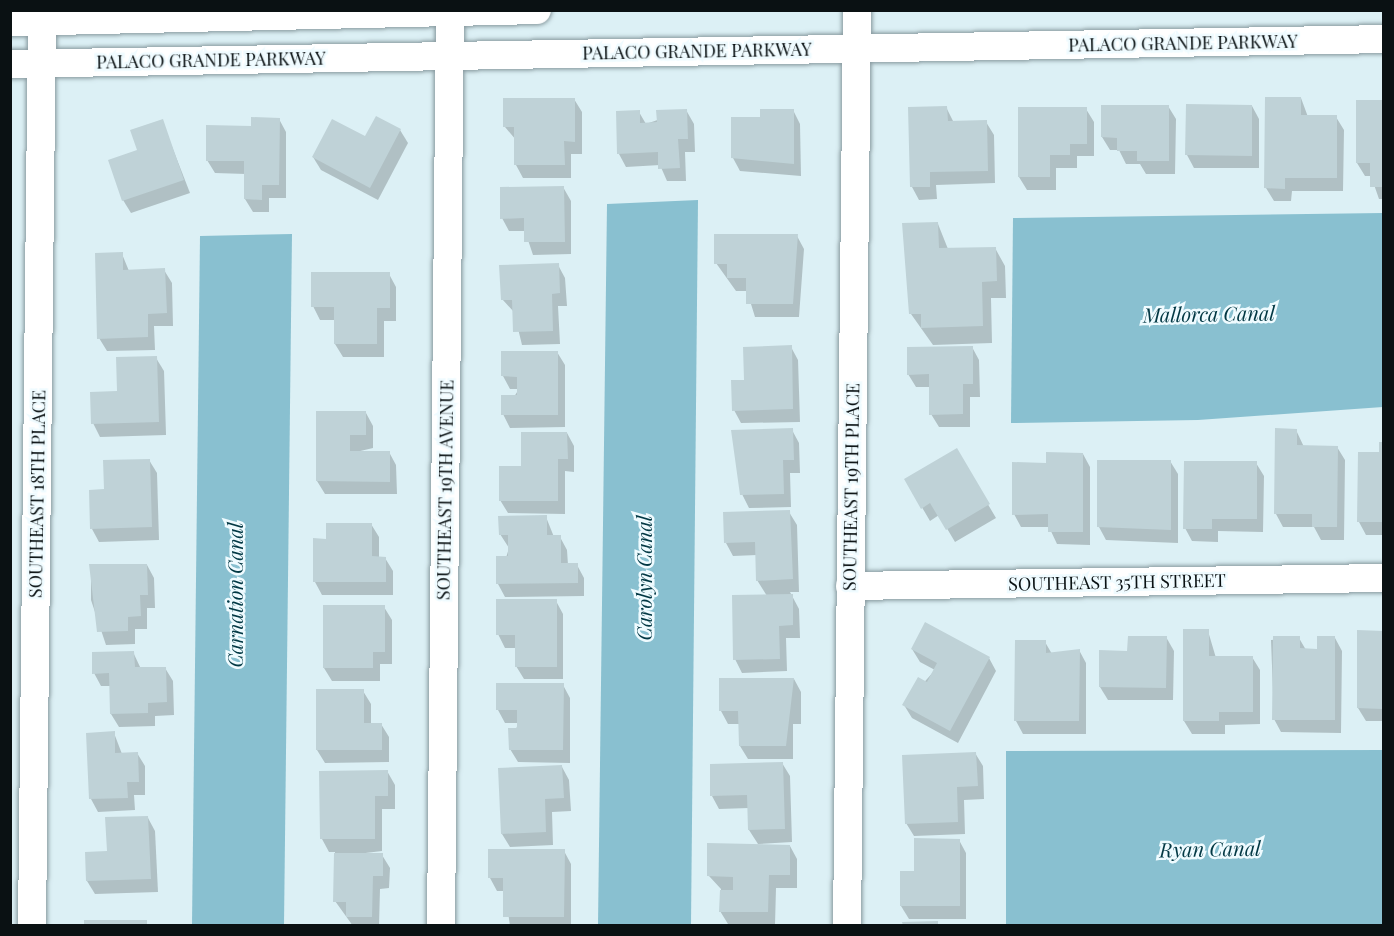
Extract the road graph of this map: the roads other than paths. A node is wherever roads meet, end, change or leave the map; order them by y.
1 (537, 10) edge
2 (857, 10) edge
3 (450, 11) edge
4 (42, 16) edge
5 (10, 22) edge
6 (1383, 39) edge
7 (856, 48) junction
8 (450, 55) junction
9 (41, 63) junction
10 (10, 64) edge
11 (1383, 578) edge
12 (850, 586) junction
13 (32, 926) edge
14 (441, 926) edge
15 (847, 926) edge

1 - 3 street
2 - 7 street, SOUTHEAST 19TH PLACE
3 - 4 street
3 - 8 street, SOUTHEAST 19TH AVENUE
4 - 5 street
4 - 9 street, SOUTHEAST 18TH PLACE
6 - 7 street, PALACO GRANDE PARKWAY
7 - 8 street, PALACO GRANDE PARKWAY
7 - 12 street, SOUTHEAST 19TH PLACE
8 - 9 street, PALACO GRANDE PARKWAY
8 - 14 street, SOUTHEAST 19TH AVENUE
9 - 10 street, PALACO GRANDE PARKWAY
9 - 13 street, SOUTHEAST 18TH PLACE
11 - 12 street, SOUTHEAST 35TH STREET
12 - 15 street, SOUTHEAST 19TH PLACE

